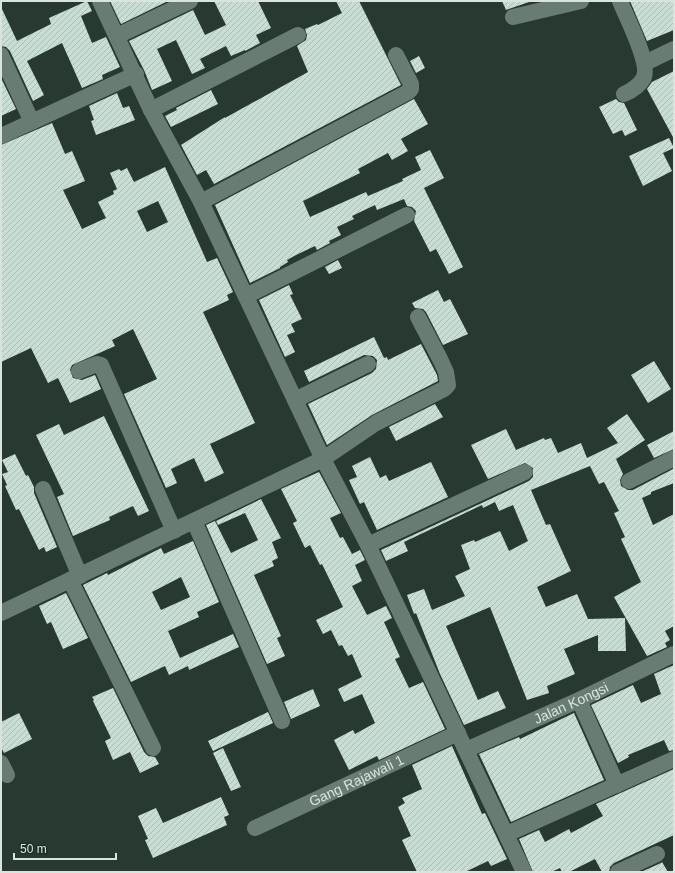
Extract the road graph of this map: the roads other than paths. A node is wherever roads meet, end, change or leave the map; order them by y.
1 (100, 1) edge
2 (190, 1) edge
3 (581, 1) edge
4 (620, 1) edge
5 (514, 17) dead end
6 (298, 35) dead end
7 (118, 36) junction
8 (674, 49) edge
9 (1, 55) edge
10 (396, 55) dead end
11 (645, 63) junction
12 (136, 74) junction
13 (624, 94) dead end
14 (151, 110) junction
15 (32, 122) junction
16 (1, 136) edge
17 (201, 202) junction
18 (407, 215) dead end
19 (246, 296) junction
20 (418, 317) dead end
21 (368, 364) dead end
22 (79, 371) dead end
23 (295, 400) junction
24 (674, 458) edge
25 (323, 459) junction
26 (525, 472) dead end
27 (629, 481) dead end
28 (43, 489) dead end
29 (194, 521) junction
30 (174, 531) junction
31 (368, 545) junction
32 (75, 578) junction
33 (1, 613) edge
34 (674, 654) edge
35 (579, 700) junction
36 (282, 721) dead end
37 (458, 733) junction
38 (153, 748) dead end
39 (466, 750) junction
40 (674, 759) edge
41 (617, 785) junction
42 (255, 828) dead end
43 (507, 834) junction
44 (657, 854) dead end
45 (524, 872) edge
46 (618, 872) edge

1 - 7 street
2 - 7 street
3 - 5 street
4 - 11 street
6 - 14 street
7 - 12 street
8 - 11 street
9 - 15 street
10 - 17 street
11 - 13 street
12 - 14 street
12 - 15 street
14 - 17 street
15 - 16 street
17 - 19 street
18 - 19 street
19 - 23 street
20 - 25 street
21 - 23 street
22 - 30 street
23 - 25 street
24 - 27 street
25 - 29 street
25 - 31 street
26 - 31 street
28 - 32 street
29 - 30 street
29 - 36 street
30 - 32 street
31 - 37 street
32 - 33 street
32 - 38 street
34 - 35 street, Jalan Kongsi
35 - 39 street, Jalan Kongsi
35 - 41 street
37 - 39 street
37 - 42 street, Gang Rajawali 1
39 - 43 street
40 - 41 street
41 - 43 street
43 - 45 street
44 - 46 street

